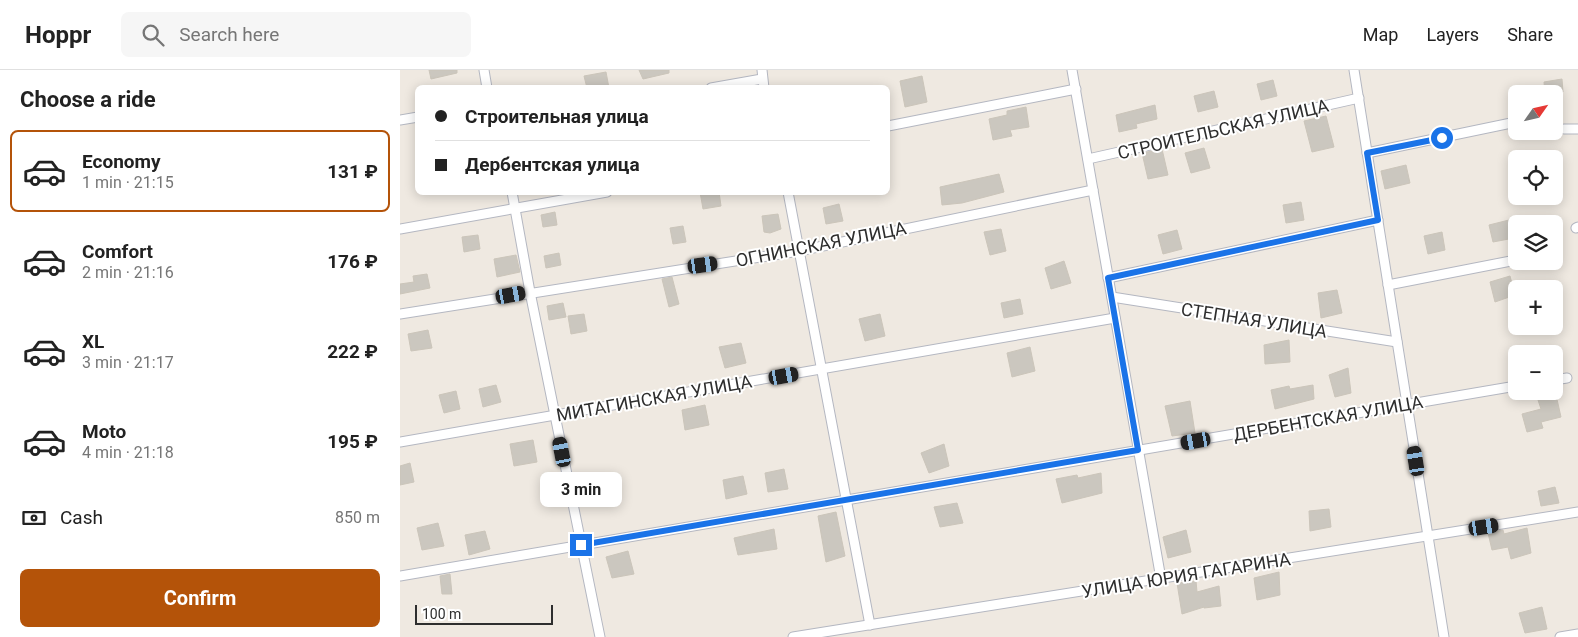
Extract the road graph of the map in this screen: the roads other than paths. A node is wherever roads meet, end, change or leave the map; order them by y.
1 (484, 70) edge
2 (1072, 70) edge
3 (1354, 70) edge
4 (763, 79) edge
5 (486, 85) edge
6 (729, 85) edge
7 (1076, 89) junction
8 (1359, 98) junction
9 (415, 118) edge
10 (400, 120) edge
11 (1508, 124) edge
12 (890, 126) edge
13 (1578, 129) edge
14 (1564, 130) dead end
15 (1367, 153) junction
16 (1088, 159) junction
17 (1093, 190) junction
18 (513, 195) edge
19 (589, 195) edge
20 (789, 195) edge
21 (516, 208) junction
22 (1378, 220) junction
23 (400, 229) edge
24 (799, 251) junction
25 (1508, 262) edge
26 (1108, 278) junction
27 (1388, 285) junction
28 (530, 292) junction
29 (1112, 297) junction
30 (400, 314) edge
31 (1116, 318) junction
32 (1397, 342) junction
33 (822, 369) junction
34 (1567, 378) dead end
35 (1563, 379) edge
36 (1508, 387) edge
37 (1407, 405) junction
38 (555, 415) junction
39 (400, 442) edge
40 (1138, 450) junction
41 (847, 500) junction
42 (1578, 512) edge
43 (1428, 536) junction
44 (581, 545) junction
45 (400, 576) edge
46 (1160, 578) junction
47 (870, 625) junction
48 (1578, 634) edge
49 (600, 637) edge
50 (794, 637) edge
51 (1444, 637) edge
52 (1560, 637) edge

1 - 5 street
2 - 7 street
3 - 8 street
4 - 6 street
7 - 12 street
7 - 16 street
8 - 15 street
8 - 16 street, СТРОИТЕЛЬСКАЯ УЛИЦА
9 - 10 street
11 - 15 street
13 - 14 street
15 - 22 street
16 - 17 street
17 - 24 street, ОГНИНСКАЯ УЛИЦА
17 - 26 street
18 - 21 street
19 - 21 street
20 - 24 street
21 - 23 street
21 - 28 street
22 - 26 street
22 - 27 street
24 - 28 street, ОГНИНСКАЯ УЛИЦА
24 - 33 street
25 - 27 street
26 - 29 street
27 - 32 street
28 - 30 street, ОГНИНСКАЯ УЛИЦА
28 - 38 street
29 - 31 street
29 - 32 street, СТЕПНАЯ УЛИЦА
31 - 33 street, МИТАГИНСКАЯ УЛИЦА
31 - 40 street
32 - 37 street
33 - 38 street, МИТАГИНСКАЯ УЛИЦА
33 - 41 street
34 - 35 street
36 - 37 street, ДЕРБЕНТСКАЯ УЛИЦА
37 - 40 street, ДЕРБЕНТСКАЯ УЛИЦА
37 - 43 street
38 - 39 street, МИТАГИНСКАЯ УЛИЦА
38 - 44 street
40 - 41 street, ДЕРБЕНТСКАЯ УЛИЦА
40 - 46 street
41 - 44 street, ДЕРБЕНТСКАЯ УЛИЦА
41 - 47 street
42 - 43 street, УЛИЦА ЮРИЯ ГАГАРИНА
43 - 46 street, УЛИЦА ЮРИЯ ГАГАРИНА
43 - 51 street
44 - 45 street, ДЕРБЕНТСКАЯ УЛИЦА
44 - 49 street
46 - 47 street, УЛИЦА ЮРИЯ ГАГАРИНА
47 - 50 street, УЛИЦА ЮРИЯ ГАГАРИНА
48 - 52 street

